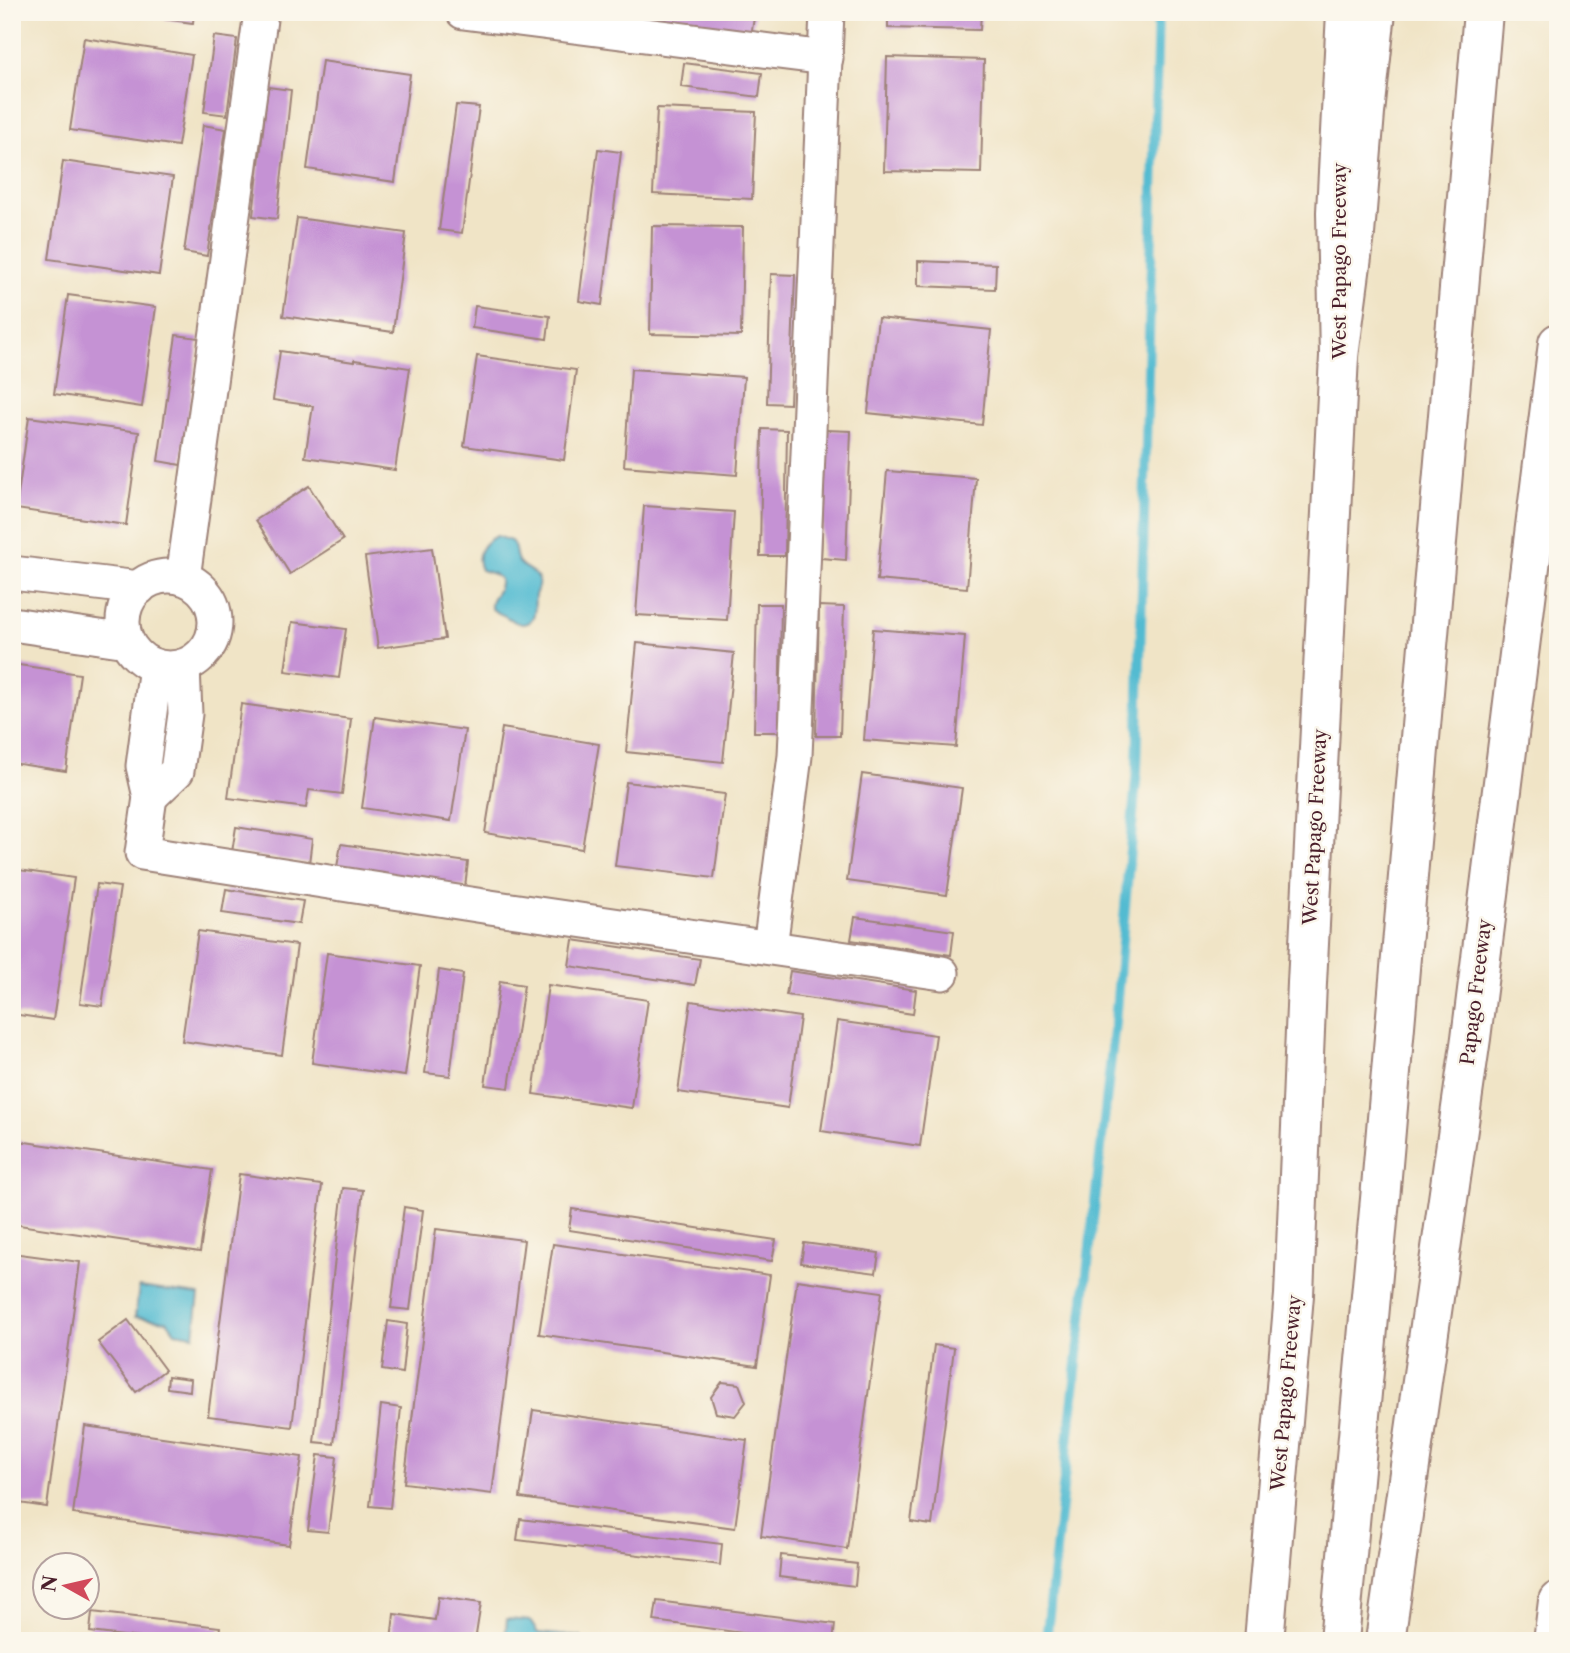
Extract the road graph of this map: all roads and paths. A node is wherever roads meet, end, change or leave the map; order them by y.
1 (261, 12) edge
2 (463, 12) edge
3 (827, 12) edge
4 (1346, 12) edge
5 (1376, 12) edge
6 (1483, 12) edge
7 (826, 58) junction
8 (1558, 343) edge
9 (1339, 356) junction
10 (12, 573) edge
11 (183, 578) junction
12 (139, 588) junction
13 (12, 624) edge
14 (127, 641) junction
15 (169, 666) junction
16 (770, 947) junction
17 (942, 973) dead end
18 (1558, 1601) edge
19 (1264, 1641) edge
20 (1339, 1641) edge
21 (1385, 1641) edge
22 (1553, 1641) edge

1 - 11 lane
2 - 7 lane
3 - 7 lane
4 - 9 main road, West Papago Freeway
5 - 9 main road
6 - 20 main road
7 - 16 lane
8 - 21 main road, Papago Freeway
9 - 19 main road, West Papago Freeway
10 - 12 lane
11 - 12 lane
11 - 15 lane
12 - 14 lane
13 - 14 lane
14 - 15 lane
15 - 16 lane
16 - 17 lane
18 - 22 main road

